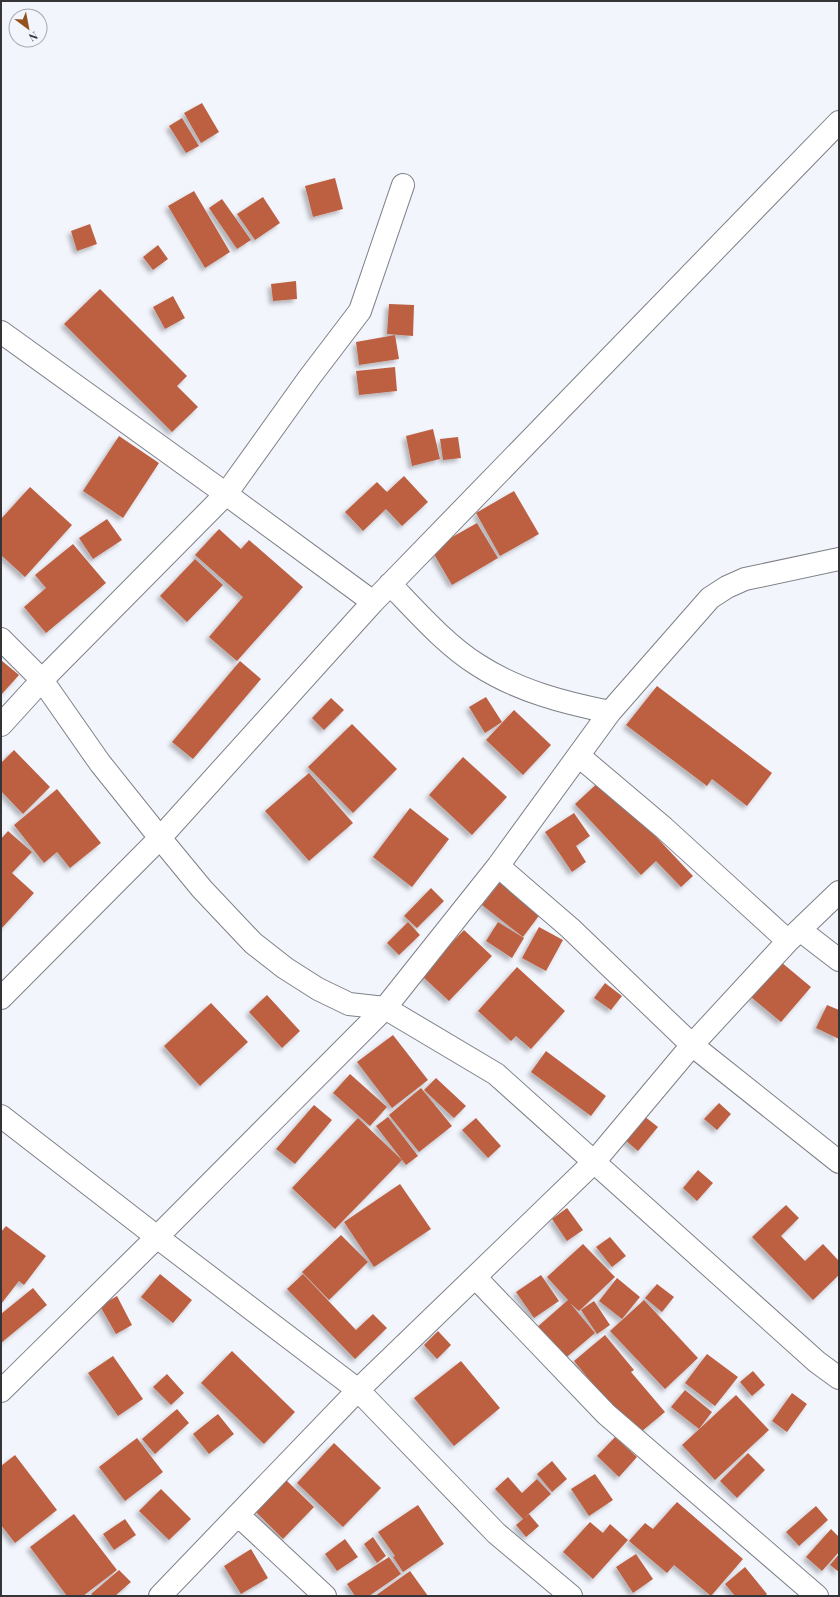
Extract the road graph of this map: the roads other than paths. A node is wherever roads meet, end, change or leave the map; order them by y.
1 (839, 122) edge
2 (403, 185) dead end
3 (1, 332) edge
4 (226, 494) junction
5 (839, 559) edge
6 (390, 584) junction
7 (373, 602) junction
8 (1, 639) edge
9 (42, 680) junction
10 (610, 712) junction
11 (1, 725) edge
12 (579, 756) junction
13 (160, 838) junction
14 (498, 866) junction
15 (839, 892) edge
16 (794, 936) junction
17 (839, 960) edge
18 (1, 998) edge
19 (385, 1008) junction
20 (692, 1045) junction
21 (1, 1116) edge
22 (594, 1162) junction
23 (839, 1162) edge
24 (157, 1237) junction
25 (475, 1277) junction
26 (839, 1378) edge
27 (358, 1390) junction
28 (1, 1391) edge
29 (238, 1515) junction
30 (160, 1596) edge
31 (325, 1596) edge
32 (571, 1596) edge
33 (817, 1596) edge

1 - 6 street
2 - 4 street
3 - 4 street
4 - 7 street
4 - 9 street
5 - 10 street
6 - 7 street
6 - 10 street
7 - 13 street
8 - 9 street
9 - 11 street
9 - 13 street
10 - 12 street
12 - 14 street
12 - 16 street
13 - 18 street
13 - 19 street
14 - 19 street
14 - 20 street
15 - 16 street
16 - 17 street
16 - 20 street
19 - 22 street
19 - 24 street
20 - 22 street
20 - 23 street
21 - 24 street
22 - 25 street
22 - 26 street
24 - 27 street
24 - 28 street
25 - 27 street
25 - 33 street
27 - 29 street
27 - 32 street
29 - 30 street
29 - 31 street

